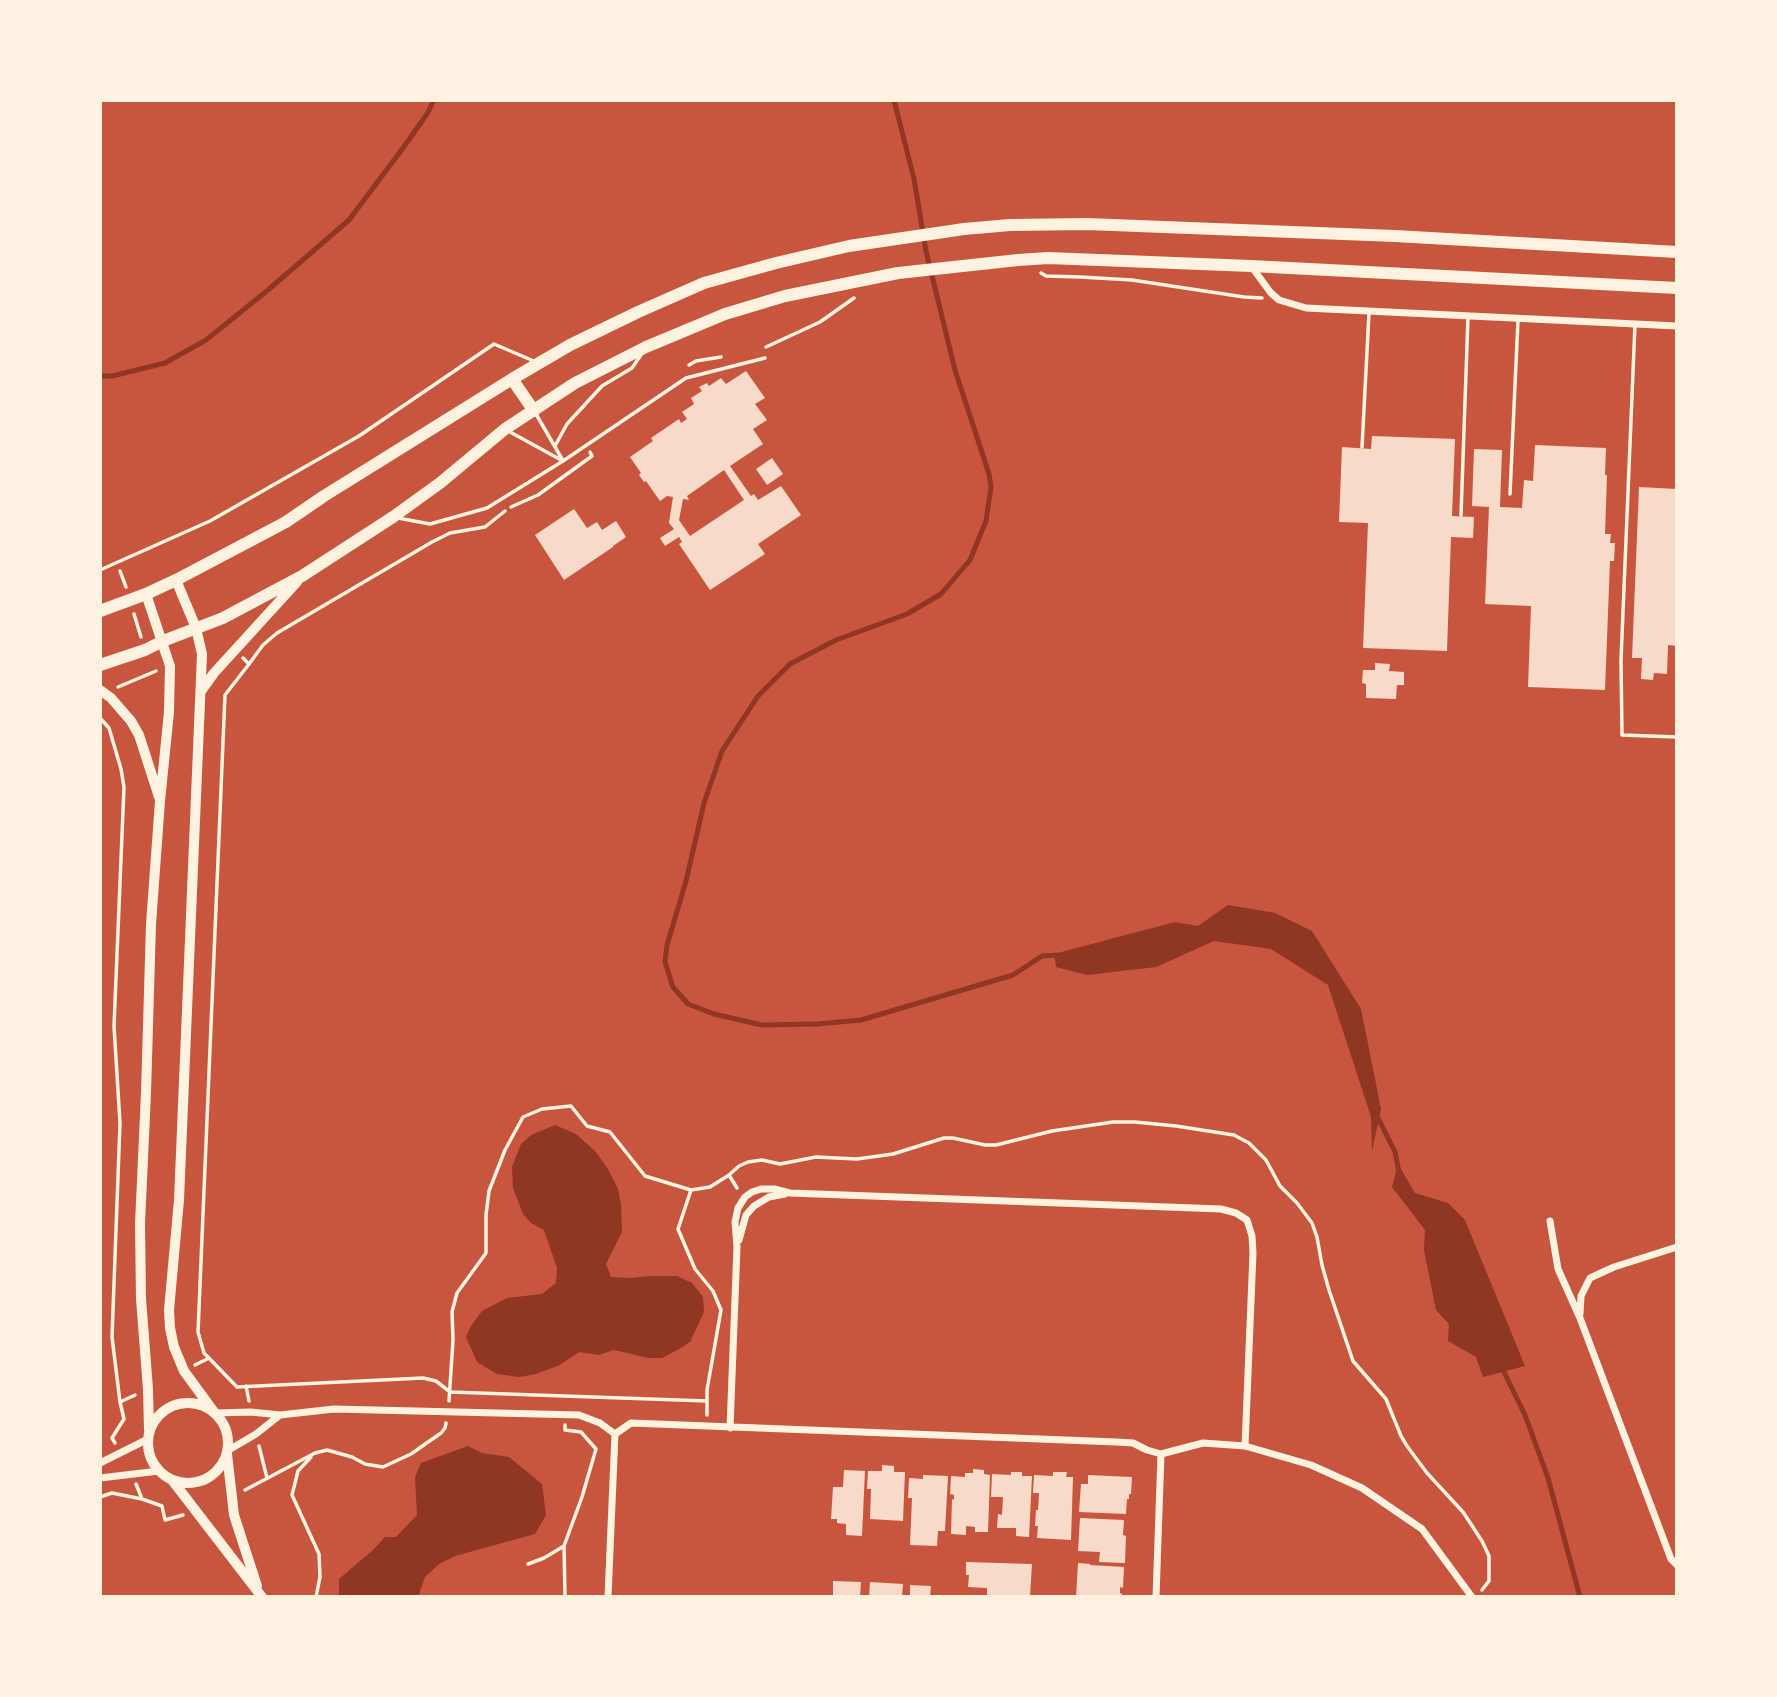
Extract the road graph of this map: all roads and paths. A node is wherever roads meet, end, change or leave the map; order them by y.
1 (1677, 252) edge
2 (1018, 260) junction
3 (1251, 266) junction
4 (1677, 288) edge
5 (1279, 299) junction
6 (1369, 311) junction
7 (1468, 315) junction
8 (1518, 318) junction
9 (1635, 324) junction
10 (1677, 326) edge
11 (646, 347) junction
12 (765, 358) dead end
13 (539, 363) junction
14 (512, 379) junction
15 (534, 411) junction
16 (506, 429) junction
17 (555, 446) junction
18 (1362, 446) dead end
19 (563, 461) junction
20 (1510, 494) dead end
21 (1461, 515) dead end
22 (393, 517) junction
23 (118, 563) junction
24 (100, 570) edge
25 (302, 576) junction
26 (176, 580) junction
27 (146, 594) junction
28 (130, 601) junction
29 (100, 611) edge
30 (196, 628) junction
31 (163, 641) junction
32 (145, 650) junction
33 (234, 652) junction
34 (100, 665) edge
35 (170, 666) junction
36 (102, 691) edge
37 (201, 692) junction
38 (101, 721) edge
39 (1677, 737) edge
40 (160, 801) junction
41 (691, 1190) junction
42 (790, 1193) junction
43 (1549, 1221) dead end
44 (737, 1247) junction
45 (1677, 1247) edge
46 (1580, 1318) junction
47 (209, 1358) junction
48 (184, 1371) junction
49 (148, 1389) junction
50 (450, 1392) junction
51 (707, 1401) junction
52 (120, 1402) junction
53 (447, 1412) junction
54 (214, 1413) junction
55 (280, 1415) junction
56 (565, 1424) dead end
57 (707, 1427) junction
58 (730, 1428) junction
59 (615, 1434) junction
60 (149, 1435) junction
61 (1245, 1446) junction
62 (227, 1452) junction
63 (121, 1453) junction
64 (315, 1453) junction
65 (1161, 1454) junction
66 (100, 1463) edge
67 (159, 1471) junction
68 (133, 1475) junction
69 (100, 1478) edge
70 (172, 1480) junction
71 (100, 1497) edge
72 (232, 1497) junction
73 (142, 1499) junction
74 (197, 1512) junction
75 (564, 1546) junction
76 (528, 1564) dead end
77 (1677, 1565) edge
78 (260, 1595) edge
79 (316, 1597) edge
80 (565, 1597) edge
81 (608, 1597) edge
82 (1156, 1597) edge
83 (1474, 1597) edge

1 - 13 highway
2 - 3 highway
2 - 5 path
2 - 11 highway
3 - 4 highway
3 - 5 street
5 - 6 street
6 - 7 street
6 - 18 lane
7 - 8 street
7 - 21 lane
8 - 9 street
8 - 20 lane
9 - 10 street
9 - 39 lane
11 - 15 highway
11 - 17 lane
12 - 19 lane
13 - 14 highway
13 - 23 lane
14 - 15 highway
14 - 26 highway
15 - 16 highway
15 - 17 lane
16 - 19 lane
16 - 22 highway
17 - 19 lane
19 - 22 lane
22 - 25 highway
23 - 24 lane
23 - 28 path
25 - 30 highway
25 - 33 street
26 - 27 highway
26 - 30 street
27 - 28 highway
27 - 31 street
28 - 29 highway
28 - 32 path
30 - 31 highway
30 - 37 street
31 - 32 highway
31 - 35 street
32 - 34 highway
33 - 37 street
33 - 47 path
35 - 36 path
35 - 40 street
36 - 40 street
37 - 48 street
38 - 52 path
40 - 49 street
41 - 50 path
41 - 51 path
41 - 83 path
42 - 44 street
42 - 44 street
42 - 61 street
43 - 46 street
44 - 58 street
45 - 46 street
46 - 77 street
47 - 48 path
47 - 50 path
48 - 54 street
49 - 52 path
49 - 60 street
50 - 51 path
50 - 53 path
51 - 57 path
52 - 63 path
53 - 55 street
53 - 59 street
53 - 64 path
54 - 55 street
54 - 60 street
54 - 62 street
55 - 62 street
56 - 75 path
57 - 58 street
57 - 59 street
58 - 65 street
59 - 81 street
60 - 63 street
60 - 67 street
61 - 65 street
61 - 83 street
62 - 70 street
62 - 72 street
63 - 66 street
64 - 72 path
64 - 79 path
65 - 82 street
67 - 68 street
67 - 70 street
68 - 69 street
68 - 73 path
70 - 74 street
71 - 73 path
72 - 78 street
73 - 74 path
74 - 78 street
75 - 76 path
75 - 80 path

